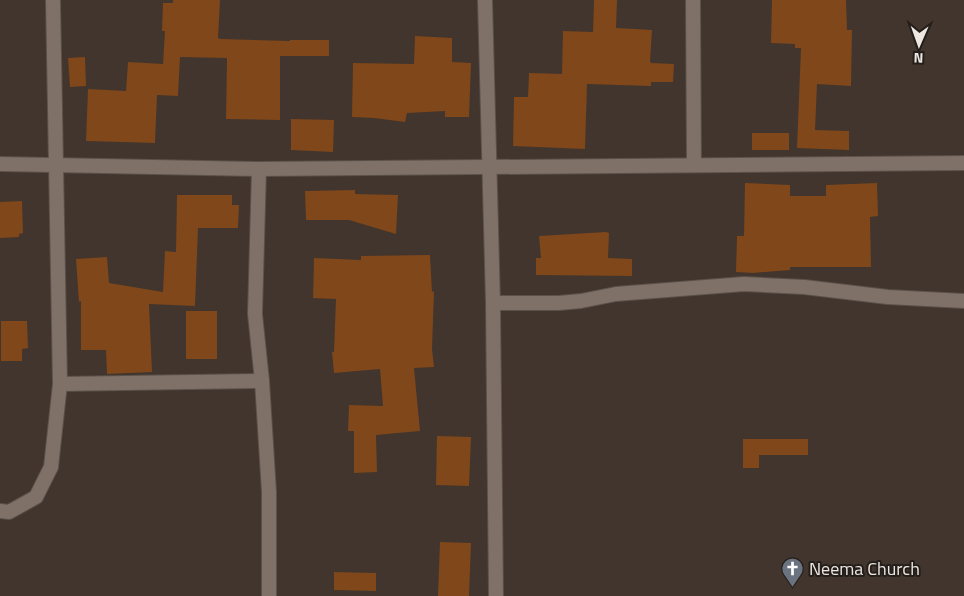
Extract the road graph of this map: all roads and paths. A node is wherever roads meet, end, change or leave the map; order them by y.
1 (53, 0) edge
2 (486, 0) edge
3 (694, 0) edge
4 (0, 164) edge
5 (57, 164) junction
6 (964, 164) edge
7 (694, 165) junction
8 (489, 167) junction
9 (259, 169) junction
10 (964, 301) edge
11 (493, 303) junction
12 (262, 381) junction
13 (60, 384) junction
14 (0, 512) edge
15 (269, 596) edge
16 (496, 596) edge

1 - 5 street
2 - 8 street
3 - 7 street
4 - 5 street
5 - 9 street
5 - 13 street
6 - 7 street
7 - 8 street
8 - 9 street
8 - 11 street
9 - 12 street
10 - 11 street
11 - 16 street
12 - 13 street
12 - 15 street
13 - 14 street

